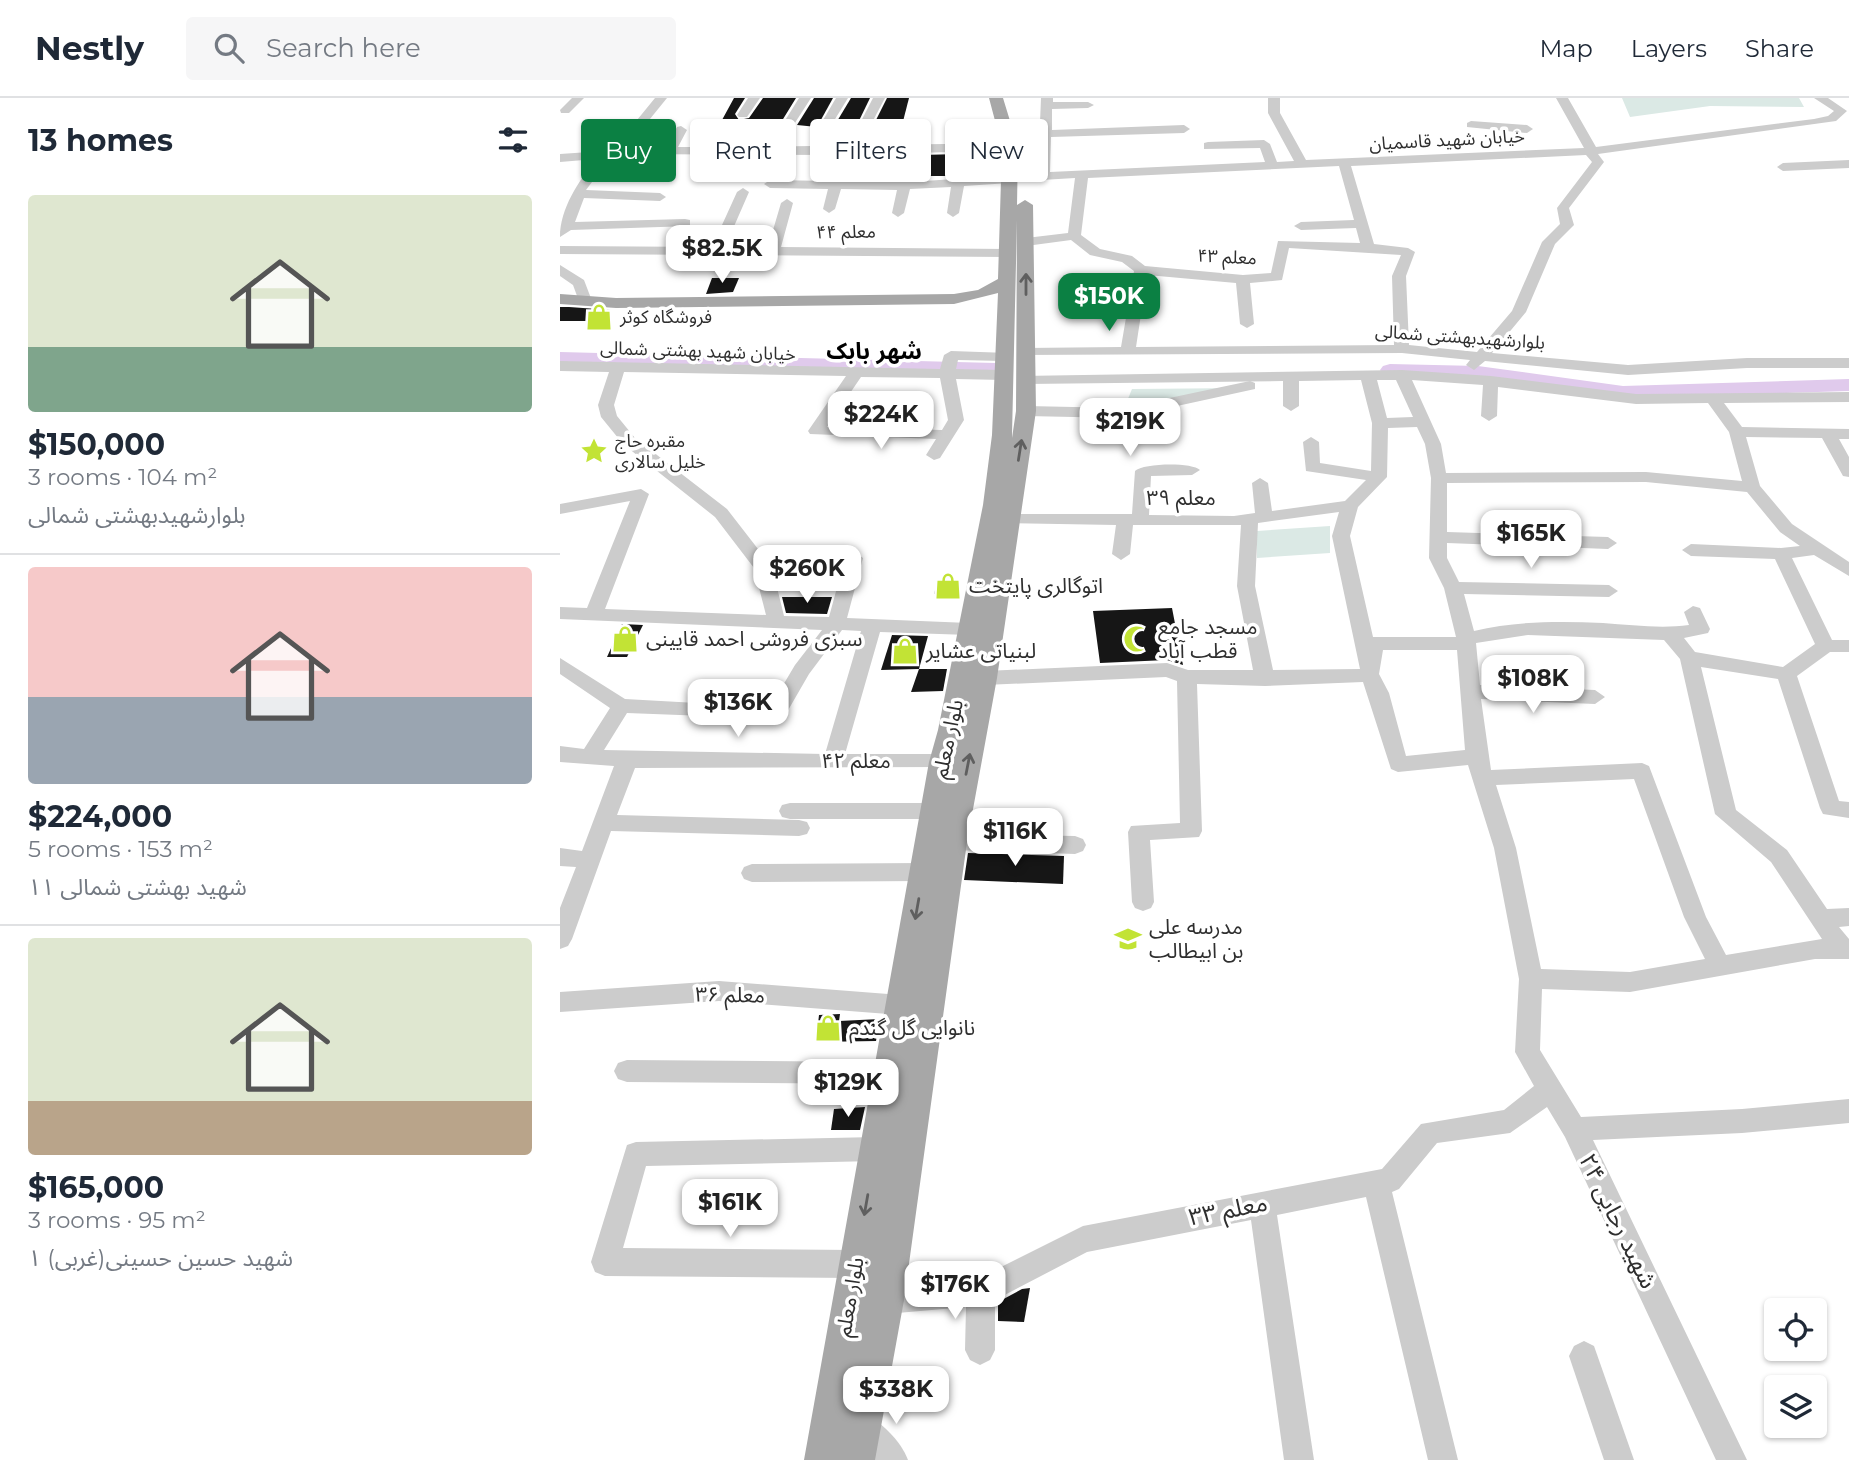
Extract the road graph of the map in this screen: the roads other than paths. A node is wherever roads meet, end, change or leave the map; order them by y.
1 (578, 98) edge
2 (661, 98) edge
3 (754, 98) edge
4 (805, 98) edge
5 (842, 98) edge
6 (879, 98) edge
7 (996, 98) edge
8 (1012, 98) edge
9 (1274, 98) edge
10 (1562, 98) edge
11 (1820, 98) edge
12 (1048, 102) edge
13 (1087, 105) dead end
14 (565, 111) dead end
15 (644, 119) edge
16 (743, 119) edge
17 (792, 119) edge
18 (830, 119) edge
19 (868, 119) edge
20 (1002, 119) edge
21 (1018, 119) edge
22 (1832, 119) junction
23 (1849, 119) edge
24 (1471, 125) dead end
25 (1184, 129) dead end
26 (1527, 129) dead end
27 (681, 130) dead end
28 (1048, 134) edge
29 (676, 140) edge
30 (1491, 141) junction
31 (1208, 146) dead end
32 (1325, 146) dead end
33 (1591, 151) junction
34 (581, 157) edge
35 (560, 158) edge
36 (1338, 162) junction
37 (1301, 163) junction
38 (1849, 164) edge
39 (1273, 166) junction
40 (1783, 166) dead end
41 (1082, 174) junction
42 (1048, 176) edge
43 (584, 182) edge
44 (838, 182) edge
45 (904, 182) edge
46 (970, 182) edge
47 (1017, 182) edge
48 (1018, 182) edge
49 (958, 183) junction
50 (769, 184) dead end
51 (837, 186) junction
52 (903, 186) junction
53 (743, 192) dead end
54 (579, 194) junction
55 (660, 197) dead end
56 (787, 203) dead end
57 (829, 209) dead end
58 (953, 213) dead end
59 (898, 214) dead end
60 (685, 223) dead end
61 (1362, 225) junction
62 (1301, 226) dead end
63 (564, 229) edge
64 (1074, 236) junction
65 (1026, 242) junction
66 (1368, 247) junction
67 (560, 250) edge
68 (773, 252) junction
69 (716, 253) junction
70 (1007, 253) junction
71 (560, 269) edge
72 (1141, 270) junction
73 (1243, 279) junction
74 (1006, 282) junction
75 (560, 299) edge
76 (954, 299) junction
77 (585, 301) junction
78 (1247, 324) dead end
79 (1004, 326) junction
80 (1402, 349) junction
81 (1128, 351) junction
82 (1025, 352) junction
83 (1078, 352) junction
84 (1482, 357) junction
85 (1849, 363) edge
86 (1004, 365) junction
87 (560, 366) edge
88 (1190, 366) junction
89 (618, 368) junction
90 (948, 368) junction
91 (855, 374) junction
92 (1402, 375) junction
93 (1368, 376) junction
94 (1285, 377) junction
95 (1026, 379) junction
96 (1077, 379) junction
97 (1461, 379) junction
98 (1491, 381) junction
99 (1849, 397) edge
100 (1714, 400) junction
101 (1291, 407) dead end
102 (1026, 411) junction
103 (1489, 416) dead end
104 (1421, 422) junction
105 (1380, 423) junction
106 (1737, 432) junction
107 (1849, 433) edge
108 (1828, 434) junction
109 (947, 435) junction
110 (1311, 442) dead end
111 (934, 455) dead end
112 (1192, 470) dead end
113 (1849, 472) edge
114 (1380, 477) junction
115 (1439, 478) junction
116 (1260, 483) dead end
117 (1752, 487) junction
118 (1350, 505) junction
119 (560, 509) edge
120 (1005, 509) junction
121 (1257, 518) junction
122 (1132, 521) junction
123 (1439, 537) junction
124 (1608, 543) dead end
125 (1814, 549) junction
126 (1690, 550) dead end
127 (1121, 554) dead end
128 (1780, 554) junction
129 (854, 558) dead end
130 (1847, 567) edge
131 (1453, 589) junction
132 (1609, 591) dead end
133 (1693, 612) dead end
134 (560, 613) edge
135 (593, 615) junction
136 (777, 623) junction
137 (836, 625) junction
138 (872, 627) junction
139 (969, 629) junction
140 (1670, 634) junction
141 (1466, 638) junction
142 (1826, 646) junction
143 (1849, 646) edge
144 (1689, 658) junction
145 (560, 665) edge
146 (1370, 673) junction
147 (1177, 674) junction
148 (1786, 674) junction
149 (985, 678) junction
150 (1265, 679) junction
151 (1472, 692) junction
152 (1595, 697) dead end
153 (621, 706) junction
154 (963, 729) junction
155 (560, 754) edge
156 (589, 757) junction
157 (1476, 757) junction
158 (627, 760) junction
159 (833, 761) junction
160 (942, 762) junction
161 (1483, 778) junction
162 (1849, 810) edge
163 (934, 811) junction
164 (604, 823) junction
165 (953, 842) junction
166 (1075, 845) dead end
167 (560, 858) edge
168 (590, 860) junction
169 (923, 872) junction
170 (752, 873) dead end
171 (1143, 902) dead end
172 (1849, 917) edge
173 (1821, 919) junction
174 (560, 939) edge
175 (1845, 949) edge
176 (1719, 964) junction
177 (1531, 979) junction
178 (560, 1002) edge
179 (901, 1005) junction
180 (627, 1071) dead end
181 (889, 1073) junction
182 (1550, 1089) junction
183 (1849, 1111) edge
184 (1574, 1129) junction
185 (876, 1149) junction
186 (1376, 1182) junction
187 (1262, 1203) junction
188 (855, 1264) junction
189 (981, 1292) junction
190 (886, 1300) junction
191 (980, 1350) dead end
192 (1584, 1356) dead end
193 (861, 1427) junction
194 (823, 1460) edge
195 (856, 1460) edge
196 (894, 1460) edge
197 (1298, 1460) edge
198 (1443, 1460) edge
199 (1619, 1460) edge
200 (1732, 1460) edge

1 - 14 street
2 - 15 street
3 - 16 street
4 - 17 street
5 - 18 street
6 - 19 street
7 - 20 main road, بلوار معلم
8 - 21 main road, بلوار معلم
9 - 37 street
10 - 33 street
11 - 22 street
12 - 13 street
22 - 23 street, خیابان شهید قاسمیان
22 - 33 street, خیابان شهید قاسمیان
24 - 30 street
25 - 28 street
26 - 30 street
27 - 29 street
30 - 33 street, خیابان شهید قاسمیان
30 - 36 street, خیابان شهید قاسمیان
31 - 39 street
32 - 36 street
33 - 84 street
34 - 35 street
36 - 37 street, خیابان شهید قاسمیان
36 - 61 street
37 - 39 street, خیابان شهید قاسمیان
38 - 40 street
39 - 41 street, خیابان شهید قاسمیان
41 - 42 street, خیابان شهید قاسمیان
41 - 64 street
43 - 54 street
44 - 51 street
45 - 52 street
46 - 49 street, خیابان شهید قاسمیان
47 - 70 main road, بلوار معلم
48 - 65 main road, بلوار معلم
49 - 52 street, خیابان شهید قاسمیان
49 - 58 street
50 - 51 street, خیابان شهید قاسمیان
51 - 52 street, خیابان شهید قاسمیان
51 - 57 street
52 - 59 street
53 - 69 street
54 - 55 street
54 - 63 street
56 - 68 street
60 - 63 street
61 - 62 street
61 - 66 street
64 - 65 street
64 - 72 street, معلم ۴۳
82 -> 65 main road, بلوار معلم
66 - 73 street, معلم ۴۳
66 - 80 street
67 - 69 street, معلم ۴۴
68 - 69 street, معلم ۴۴
68 - 70 street, معلم ۴۴
70 - 74 main road, بلوار معلم
71 - 77 street
72 - 73 street, معلم ۴۳
72 - 81 street
73 - 78 street
74 - 76 main road
74 - 79 main road, بلوار معلم
75 - 77 main road
76 - 77 main road
76 - 79 main road
79 - 86 main road, بلوار معلم
80 - 84 street, بلوارشهیدبهشتی شمالی
80 - 88 street, بلوارشهیدبهشتی شمالی
81 - 83 street, بلوارشهیدبهشتی شمالی
81 - 88 street, بلوارشهیدبهشتی شمالی
82 - 83 street, بلوارشهیدبهشتی شمالی
82 - 95 main road, بلوار معلم
83 - 96 street
84 - 85 street, بلوارشهیدبهشتی شمالی
84 - 97 street
86 - 90 street, خیابان شهید بهشتی شمالی
86 - 120 main road, بلوار معلم
87 - 89 street, خیابان شهید بهشتی شمالی
88 - 94 street, بلوارشهیدبهشتی شمالی
88 - 96 street
89 - 91 street, خیابان شهید بهشتی شمالی
89 - 136 street
90 - 91 street, خیابان شهید بهشتی شمالی
90 - 109 street
91 - 109 street
92 - 93 street, بلوارشهیدبهشتی شمالی
92 - 97 street, بلوارشهیدبهشتی شمالی
92 - 104 street, شهید رجایی ۲۴
93 - 94 street, بلوارشهیدبهشتی شمالی
93 - 105 street
94 - 101 street
94 - 102 street
95 - 96 street
95 - 102 main road, بلوار معلم
97 - 98 street, بلوارشهیدبهشتی شمالی
98 - 100 street, بلوارشهیدبهشتی شمالی
98 - 103 street
99 - 100 street, بلوارشهیدبهشتی شمالی
100 - 106 street
120 -> 102 main road, بلوار معلم
104 - 105 street
104 - 115 street, شهید رجایی ۲۴
105 - 114 street
106 - 108 street
106 - 117 street
107 - 108 street
108 - 113 street
109 - 111 street
110 - 114 street
112 - 122 street
114 - 118 street
115 - 117 street
115 - 123 street, شهید رجایی ۲۴
116 - 121 street
117 - 125 street
118 - 121 street, معلم ۳۹
118 - 146 street
119 - 135 street
120 - 122 street, معلم ۳۹
120 - 139 main road, بلوار معلم
120 - 149 main road, بلوار معلم
121 - 122 street, معلم ۳۹
121 - 150 street
122 - 127 street
123 - 124 street
123 - 131 street, شهید رجایی ۲۴
125 - 128 street
125 - 130 street
126 - 128 street
128 - 142 street
129 - 137 street
131 - 132 street
131 - 141 street, شهید رجایی ۲۴
133 - 140 street
134 - 135 street
135 - 136 street
136 - 137 street
137 - 138 street
137 - 153 street
138 - 139 street
138 - 159 street
139 - 154 main road, بلوار معلم
140 - 141 street
140 - 144 street
141 - 146 street
141 - 151 street, شهید رجایی ۲۴
142 - 143 street
142 - 148 street
144 - 148 street
144 - 173 street
145 - 153 street
146 - 150 street
146 - 157 street
147 - 149 street
147 - 150 street
147 - 171 street
148 - 162 street
149 - 154 main road, بلوار معلم
151 - 152 street
151 - 157 street, شهید رجایی ۲۴
153 - 156 street
154 - 160 main road, بلوار معلم
165 -> 154 main road, بلوار معلم
155 - 156 street, معلم ۴۲
156 - 158 street, معلم ۴۲
157 - 161 street, شهید رجایی ۲۴
158 - 159 street, معلم ۴۲
158 - 164 street
159 - 160 street, معلم ۴۲
160 - 163 main road, بلوار معلم
161 - 176 street
161 - 177 street, شهید رجایی ۲۴
163 - 164 street
163 - 169 main road, بلوار معلم
164 - 168 street
165 - 166 street
165 - 190 main road, بلوار معلم
167 - 168 street
168 - 174 street
169 - 170 street
169 -> 179 main road, بلوار معلم
172 - 173 street
173 - 175 street
175 - 176 street
176 - 177 street
177 - 182 street, شهید رجایی ۲۴
178 - 179 street, معلم ۳۶
179 - 181 main road, بلوار معلم
180 - 181 street
181 - 185 main road, بلوار معلم
182 - 184 street, شهید رجایی ۲۴
182 - 186 street, معلم ۳۳
183 - 184 street
184 - 200 street, شهید رجایی ۲۴
185 -> 188 main road, بلوار معلم
185 - 188 street
186 - 187 street, معلم ۳۳
186 - 198 street
187 - 189 street, معلم ۳۳
187 - 197 street
188 - 194 main road, بلوار معلم
189 - 190 street, معلم ۳۳
189 - 191 street
190 - 193 main road, بلوار معلم
192 - 199 street
193 - 195 main road, بلوار معلم
193 - 196 street

